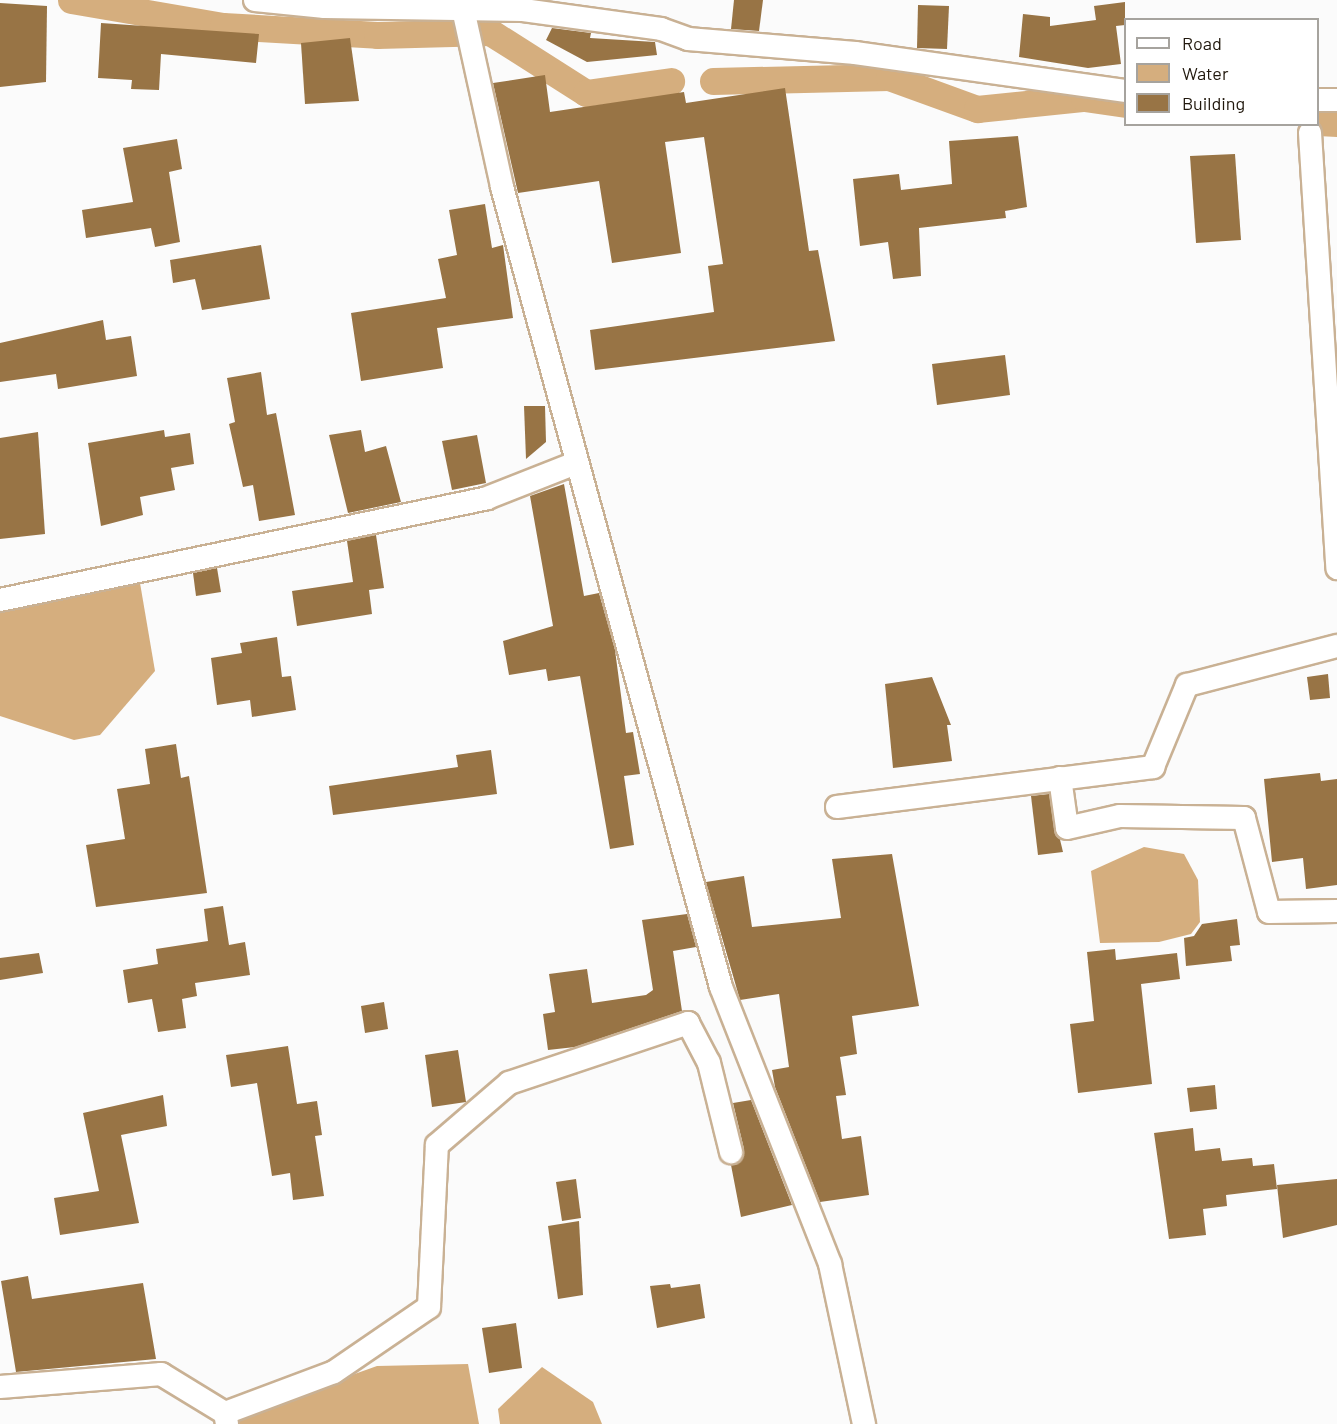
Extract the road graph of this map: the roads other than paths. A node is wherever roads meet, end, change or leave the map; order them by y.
1 (255, 0) edge
2 (525, 5) edge
3 (463, 9) junction
4 (1124, 91) edge
5 (1319, 100) edge
6 (1337, 100) edge
7 (1310, 134) dead end
8 (576, 463) junction
9 (1337, 568) edge
10 (0, 600) edge
11 (1337, 646) edge
12 (1060, 778) junction
13 (837, 807) dead end
14 (1337, 911) edge
15 (730, 1152) dead end
16 (0, 1387) edge
17 (226, 1418) edge
18 (864, 1424) edge

1 - 3 street
2 - 3 street
2 - 4 street
3 - 8 street
5 - 6 street
7 - 9 street
8 - 10 street
8 - 18 street
11 - 12 street
12 - 13 street
12 - 14 street
15 - 17 street
16 - 17 street

